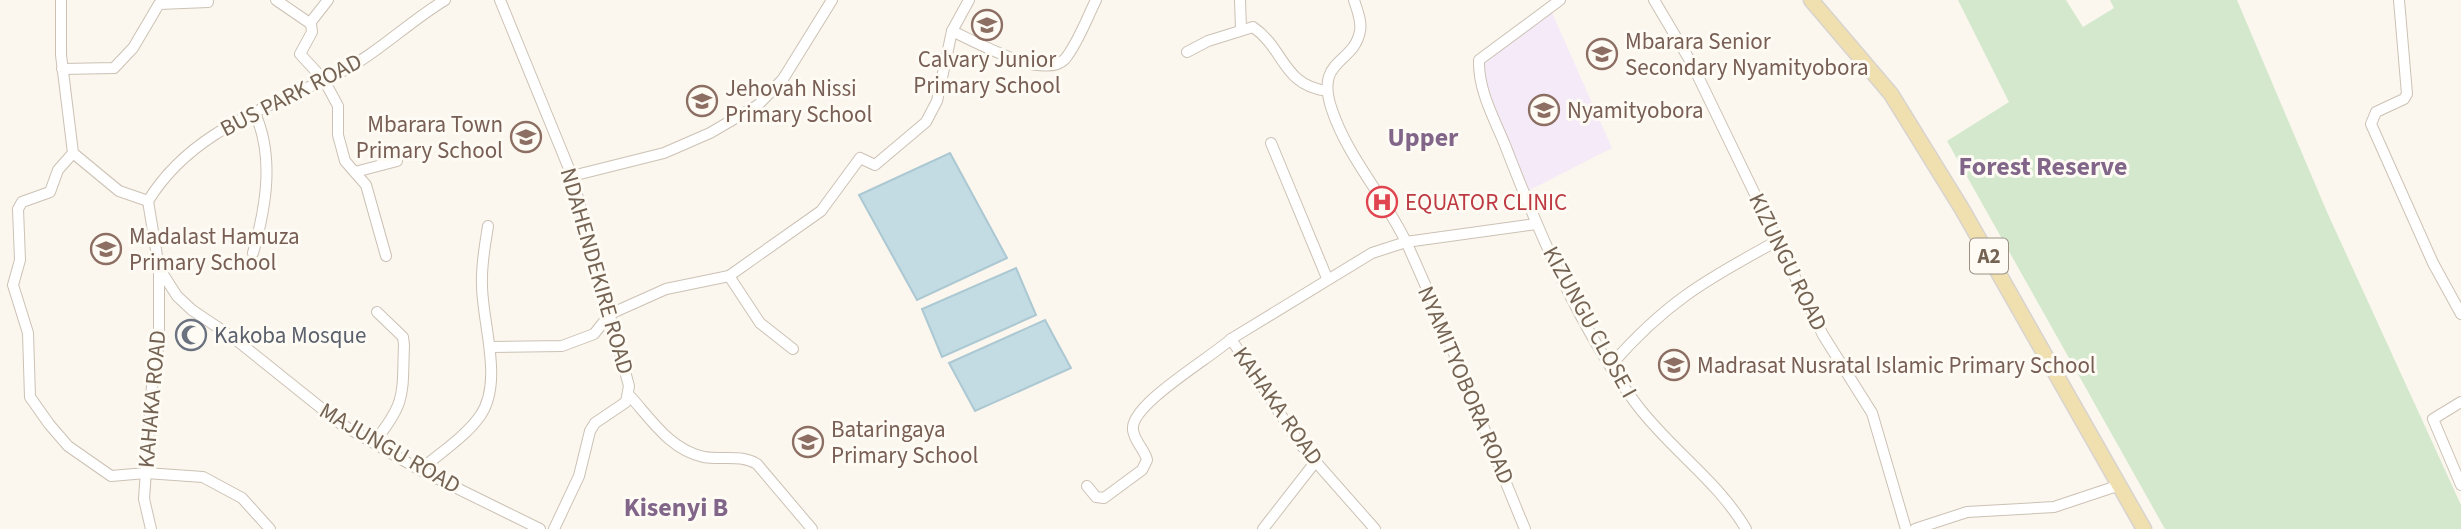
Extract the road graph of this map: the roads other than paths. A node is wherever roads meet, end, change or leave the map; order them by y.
1 (61, 0) edge
2 (276, 0) edge
3 (328, 0) edge
4 (445, 0) edge
5 (500, 0) edge
6 (969, 0) edge
7 (1096, 0) edge
8 (1240, 0) edge
9 (1354, 0) edge
10 (1560, 0) edge
11 (1654, 0) edge
12 (1811, 0) edge
13 (2399, 0) edge
14 (830, 1) edge
15 (208, 2) edge
16 (310, 23) junction
17 (1241, 29) junction
18 (953, 32) junction
19 (1187, 52) dead end
20 (62, 69) junction
21 (324, 80) junction
22 (1327, 91) junction
23 (254, 111) junction
24 (1271, 143) dead end
25 (73, 153) junction
26 (397, 161) dead end
27 (355, 172) junction
28 (572, 176) junction
29 (148, 201) junction
30 (1536, 224) junction
31 (488, 226) dead end
32 (1777, 241) junction
33 (1406, 242) junction
34 (253, 253) dead end
35 (387, 256) dead end
36 (159, 268) junction
37 (729, 276) junction
38 (1327, 278) junction
39 (377, 312) dead end
40 (610, 314) junction
41 (2461, 314) edge
42 (1231, 339) junction
43 (490, 347) junction
44 (793, 349) dead end
45 (1611, 365) junction
46 (629, 395) junction
47 (2461, 402) edge
48 (375, 441) junction
49 (1316, 461) junction
50 (420, 470) junction
51 (146, 473) junction
52 (2120, 485) junction
53 (2461, 485) edge
54 (1087, 486) dead end
55 (522, 525) edge
56 (151, 529) edge
57 (270, 529) edge
58 (540, 529) edge
59 (554, 529) edge
60 (813, 529) edge
61 (1264, 529) edge
62 (1375, 529) edge
63 (1525, 529) edge
64 (1746, 529) edge
65 (1906, 529) edge
66 (1915, 529) edge
67 (2144, 529) edge

1 - 20 street
2 - 16 street
3 - 16 street
4 - 21 street, BUS PARK ROAD
5 - 28 street, NDAHENDEKIRE ROAD
6 - 18 street
7 - 18 street
8 - 17 street
9 - 22 street
10 - 30 street, KIZUNGU CLOSE I
11 - 32 street, KIZUNGU ROAD
12 - 52 main road, A2
13 - 41 street
14 - 28 street
15 - 20 street
16 - 21 street
17 - 19 street
17 - 22 street
18 - 37 street
20 - 25 street
21 - 23 street, BUS PARK ROAD
21 - 27 street
22 - 33 street, NYAMITYOBORA ROAD
23 - 29 street, BUS PARK ROAD
23 - 34 street
24 - 38 street
25 - 29 street
25 - 51 street
26 - 27 street
27 - 35 street
28 - 40 street, NDAHENDEKIRE ROAD
29 - 36 street
30 - 33 street, KAHAKA ROAD
30 - 45 street, KIZUNGU CLOSE I
31 - 43 street
32 - 45 street
32 - 65 street, KIZUNGU ROAD
33 - 38 street, KAHAKA ROAD
33 - 63 street, NYAMITYOBORA ROAD
36 - 48 street, MAJUNGU ROAD
36 - 51 street, KAHAKA ROAD
37 - 40 street
37 - 44 street
38 - 42 street, KAHAKA ROAD
39 - 48 street
40 - 43 street
40 - 46 street, NDAHENDEKIRE ROAD
42 - 49 street, KAHAKA ROAD
42 - 54 street
43 - 50 street
45 - 64 street, KIZUNGU CLOSE I
46 - 59 street, NDAHENDEKIRE ROAD
46 - 60 street
47 - 53 street
48 - 50 street, MAJUNGU ROAD
49 - 61 street
49 - 62 street, KAHAKA ROAD
50 - 55 street, MAJUNGU ROAD
51 - 56 street, KAHAKA ROAD
51 - 57 street
52 - 66 street
52 - 67 main road, A2
55 - 58 street, MAJUNGU ROAD

